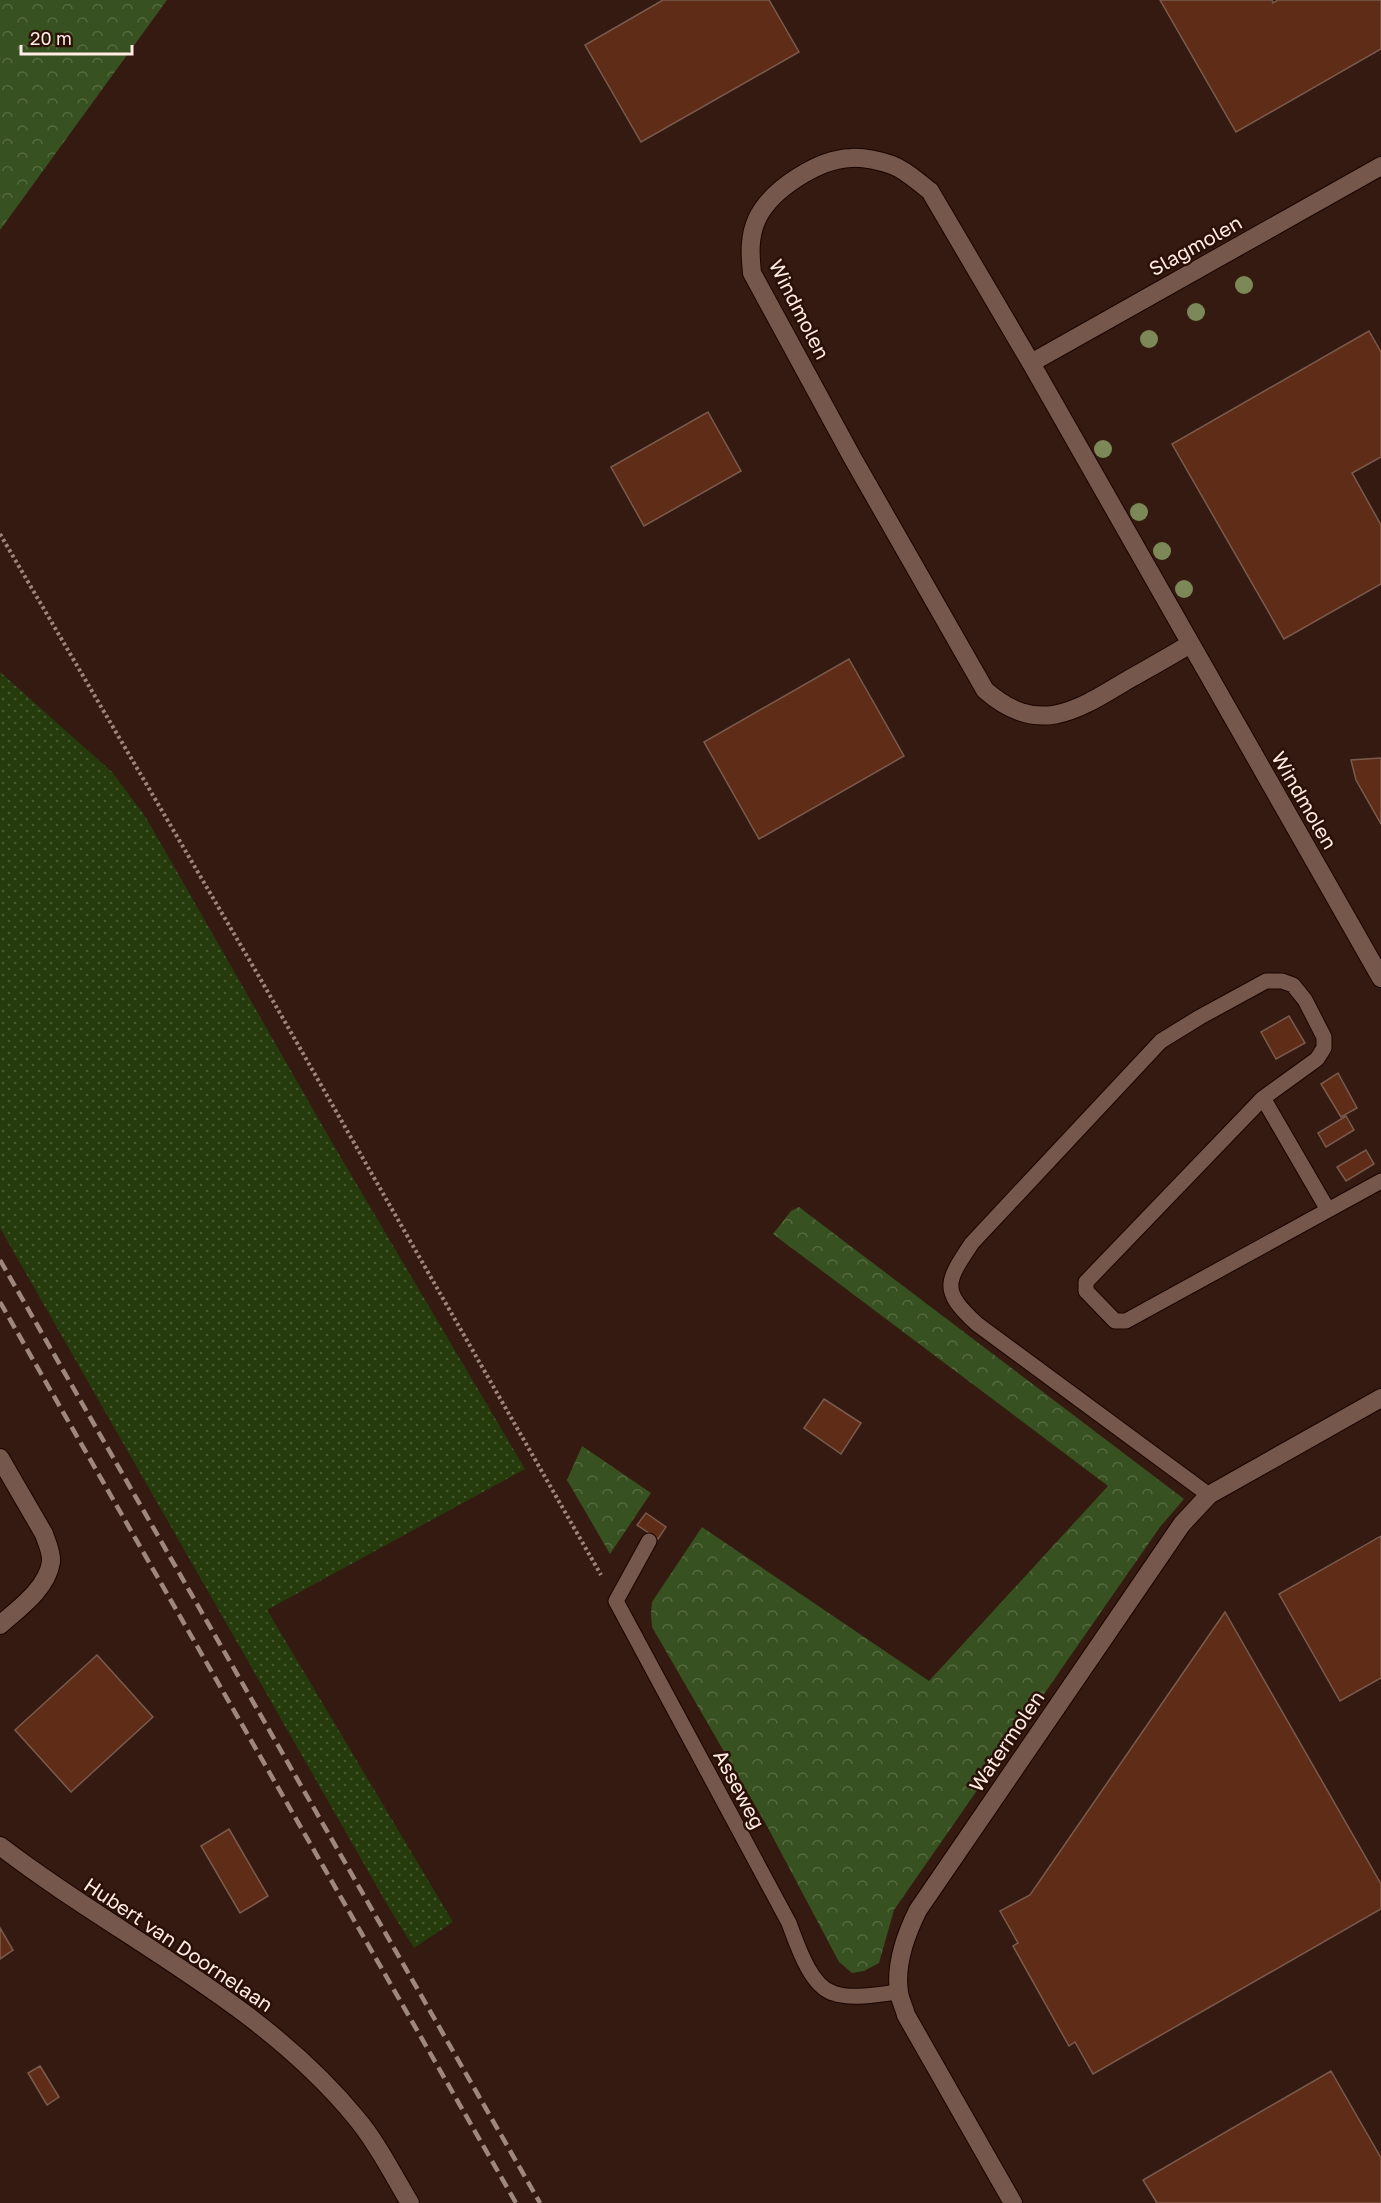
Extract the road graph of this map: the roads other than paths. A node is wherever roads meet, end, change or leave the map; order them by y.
1 (1381, 166) edge
2 (1031, 363) junction
3 (1190, 644) junction
4 (1381, 978) edge
5 (1263, 1098) junction
6 (1381, 1181) edge
7 (1328, 1210) junction
8 (1381, 1398) edge
9 (0, 1458) edge
10 (1209, 1496) junction
11 (649, 1541) dead end
12 (0, 1625) edge
13 (0, 1846) edge
14 (899, 1992) junction
15 (410, 2203) edge
16 (1013, 2203) edge

1 - 2 street, Slagmolen
2 - 3 street, Windmolen
2 - 3 street, Windmolen
3 - 4 street, Windmolen
5 - 7 lane
5 - 7 lane
5 - 10 lane
6 - 7 lane
8 - 10 street, Watermolen
9 - 12 street
10 - 14 street, Watermolen
11 - 14 lane, Asseweg
13 - 15 street, Hubert van Doornelaan
14 - 16 street, Watermolen

